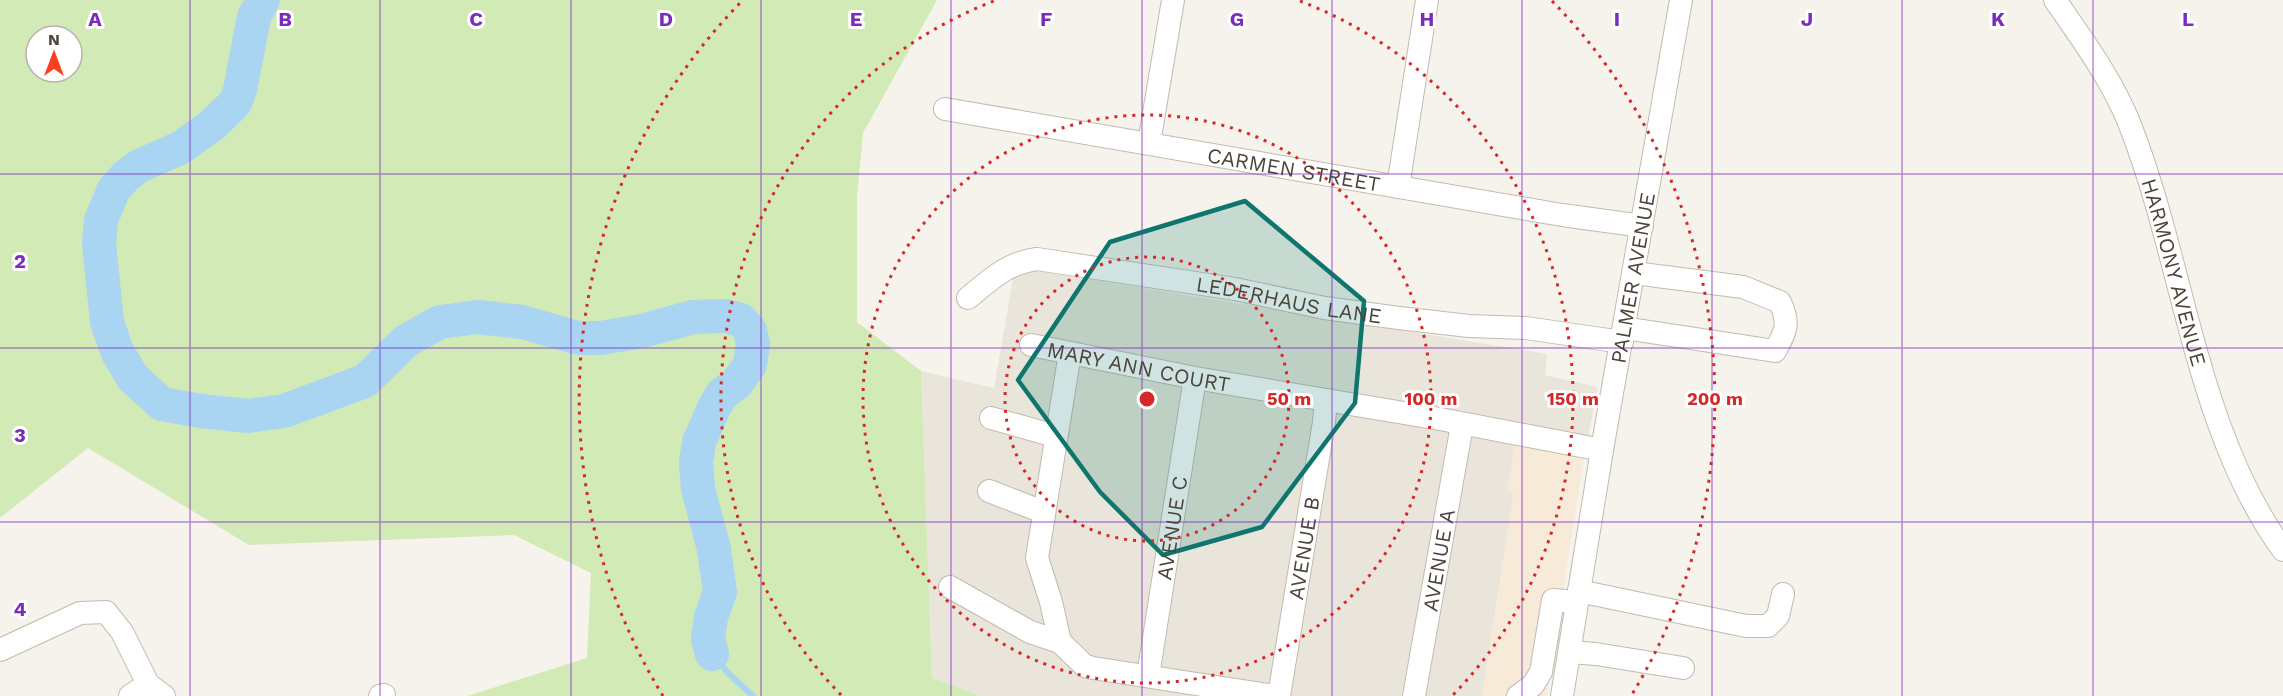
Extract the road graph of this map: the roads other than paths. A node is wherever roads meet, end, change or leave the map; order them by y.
1 (1173, 0) edge
2 (1427, 0) edge
3 (1681, 0) edge
4 (2055, 0) edge
5 (945, 109) dead end
6 (1149, 144) junction
7 (1398, 187) junction
8 (1642, 226) junction
9 (1634, 273) junction
10 (968, 298) dead end
11 (1623, 335) junction
12 (1031, 345) dead end
13 (1070, 353) junction
14 (1195, 378) junction
15 (1326, 400) junction
16 (991, 418) dead end
17 (1462, 425) junction
18 (1055, 436) junction
19 (1602, 450) junction
20 (989, 491) dead end
21 (1043, 512) junction
22 (2283, 550) edge
23 (950, 586) dead end
24 (1783, 594) dead end
25 (1578, 596) junction
26 (1060, 642) junction
27 (0, 650) edge
28 (1570, 652) junction
29 (1683, 668) dead end
30 (1541, 672) junction
31 (1148, 676) junction
32 (1564, 685) edge
33 (147, 692) edge
34 (1274, 696) edge
35 (1279, 696) edge
36 (1414, 696) edge
37 (1518, 696) edge

1 - 6 street
2 - 7 street
3 - 8 street, PALMER AVENUE
4 - 22 street, HARMONY AVENUE
5 - 6 street, CARMEN STREET
6 - 7 street, CARMEN STREET
7 - 8 street, CARMEN STREET
8 - 9 street, PALMER AVENUE
9 - 11 street, PALMER AVENUE
9 - 11 street, LEDERHAUS LANE
10 - 11 street, LEDERHAUS LANE
11 - 19 street, PALMER AVENUE
12 - 13 street, MARY ANN COURT
13 - 14 street, MARY ANN COURT
13 - 18 street
14 - 15 street, MARY ANN COURT
14 - 31 street, AVENUE C
15 - 17 street, MARY ANN COURT
15 - 35 street, AVENUE B
16 - 18 street
17 - 19 street, MARY ANN COURT
17 - 36 street, AVENUE A
18 - 21 street
19 - 25 street, PALMER AVENUE
20 - 21 street
21 - 26 street
23 - 26 street
24 - 25 street
25 - 28 street, PALMER AVENUE
25 - 30 street
26 - 31 street
27 - 33 street
28 - 29 street
28 - 32 street, PALMER AVENUE
30 - 32 street
30 - 37 street
31 - 34 street

